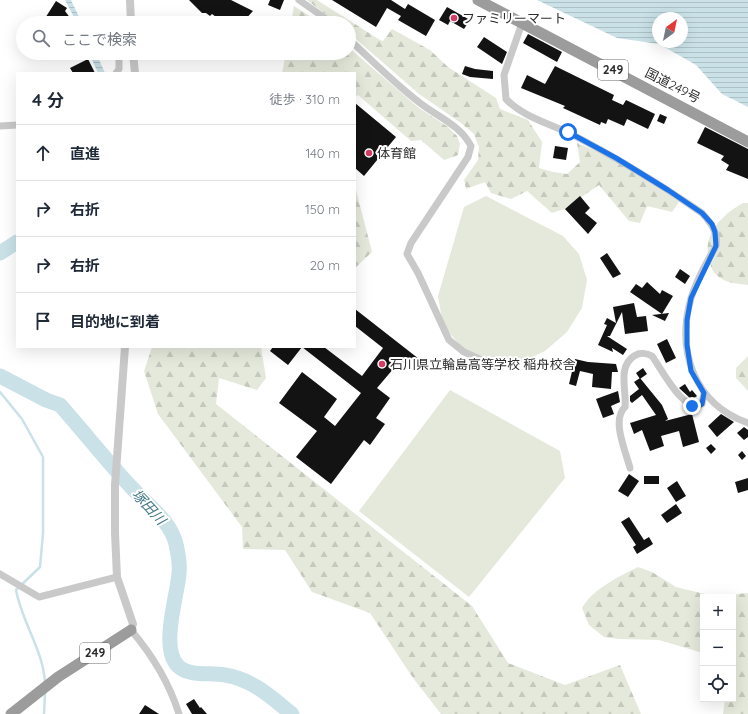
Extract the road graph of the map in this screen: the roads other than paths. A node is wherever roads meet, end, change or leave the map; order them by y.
1 (130, 0) edge
2 (299, 0) edge
3 (478, 0) edge
4 (131, 16) edge
5 (322, 16) edge
6 (522, 23) junction
7 (356, 45) edge
8 (119, 60) edge
9 (134, 60) edge
10 (117, 72) edge
11 (135, 72) edge
12 (16, 125) edge
13 (0, 126) edge
14 (748, 142) edge
15 (125, 348) edge
16 (500, 368) dead end
17 (704, 393) junction
18 (748, 423) edge
19 (630, 468) dead end
20 (0, 574) edge
21 (117, 577) junction
22 (131, 630) junction
23 (11, 714) edge
24 (180, 714) edge

1 - 4 street
2 - 5 street
3 - 6 highway, 国道249号 / 249
6 - 14 highway, 国道249号 / 249
6 - 17 street
7 - 16 street
8 - 10 street
9 - 11 street
12 - 13 street
15 - 21 street
17 - 18 street
17 - 19 street
20 - 21 street
21 - 22 street
22 - 23 highway, 249
22 - 24 street

